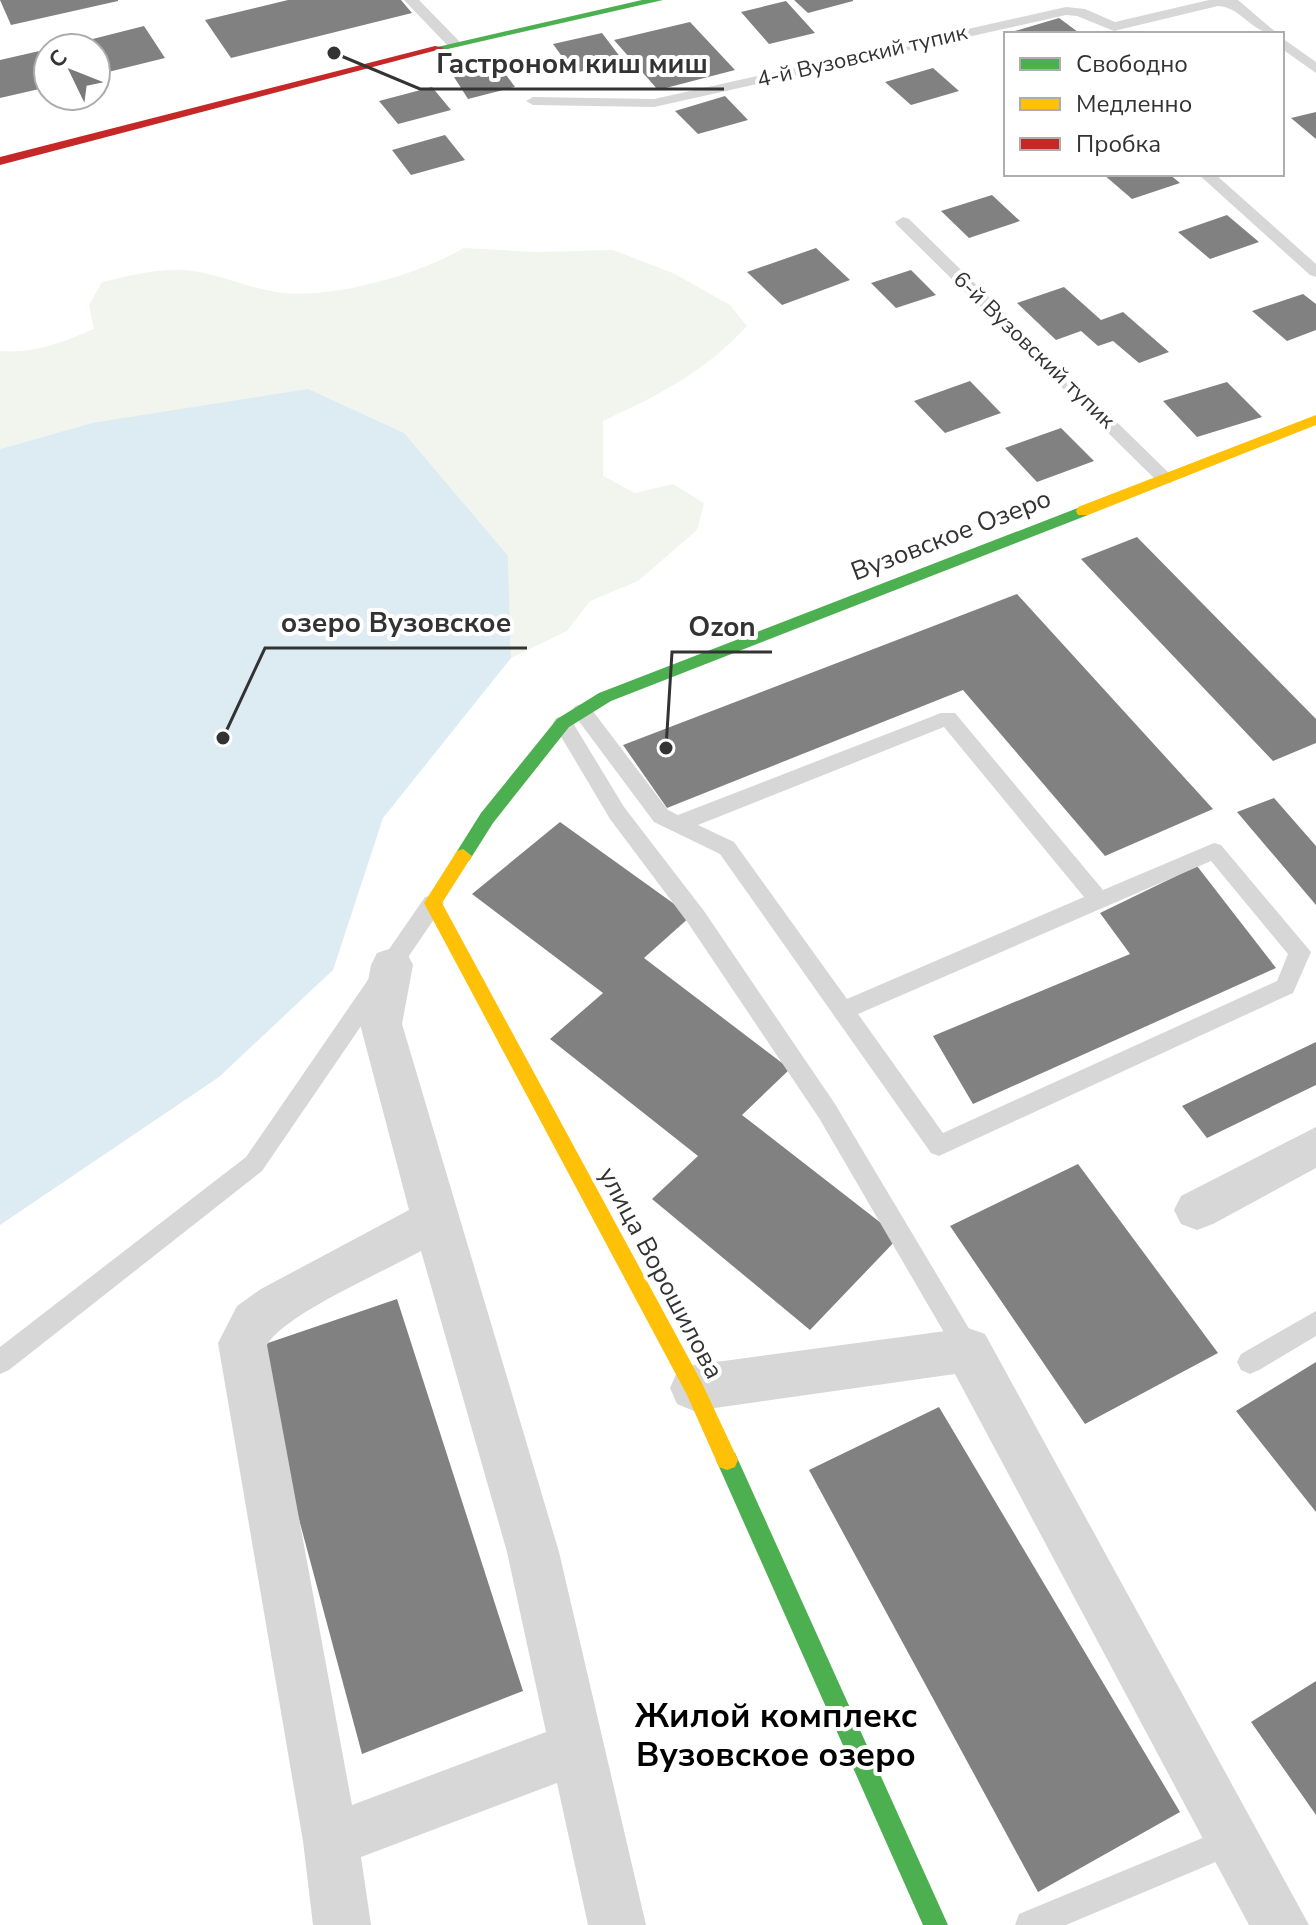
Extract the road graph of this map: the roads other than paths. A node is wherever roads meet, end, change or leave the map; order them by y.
1 (411, 0) edge
2 (639, 0) edge
3 (657, 0) edge
4 (1114, 27) junction
5 (1100, 32) edge
6 (1269, 32) edge
7 (452, 42) junction
8 (1284, 44) edge
9 (1316, 69) edge
10 (533, 101) dead end
11 (0, 159) edge
12 (1208, 176) edge
13 (903, 222) dead end
14 (1316, 272) edge
15 (1316, 420) edge
16 (1165, 479) junction
17 (572, 717) junction
18 (678, 824) junction
19 (1099, 900) junction
20 (433, 903) junction
21 (392, 965) junction
22 (844, 1010) junction
23 (1316, 1146) edge
24 (1197, 1210) dead end
25 (435, 1220) junction
26 (1316, 1323) edge
27 (968, 1350) junction
28 (0, 1362) edge
29 (1250, 1362) dead end
30 (694, 1388) junction
31 (576, 1748) junction
32 (1234, 1840) junction
33 (331, 1841) junction
34 (342, 1925) edge
35 (617, 1925) edge
36 (936, 1925) edge
37 (1030, 1925) edge
38 (1280, 1925) edge

1 - 7 lane
2 - 7 street
3 - 7 street
4 - 5 lane
4 - 6 lane
4 - 10 lane, 4-й Вузовский тупик
7 - 11 street
8 - 9 lane
12 - 14 lane
13 - 16 lane, 6-й Вузовский тупик
15 - 16 street, Вузовское Озеро
16 - 17 street, Вузовское Озеро
17 - 18 lane
17 - 20 street
17 - 27 lane
18 - 19 lane
18 - 22 lane
19 - 22 lane
19 - 22 lane
20 - 21 lane
20 - 30 street, улица Ворошилова
21 - 25 street
21 - 28 lane
23 - 24 street
25 - 31 street
25 - 33 street
26 - 29 lane
27 - 30 street
27 - 32 street
30 - 36 street, улица Ворошилова
31 - 33 street
31 - 35 street
32 - 37 lane
32 - 38 street
33 - 34 street

